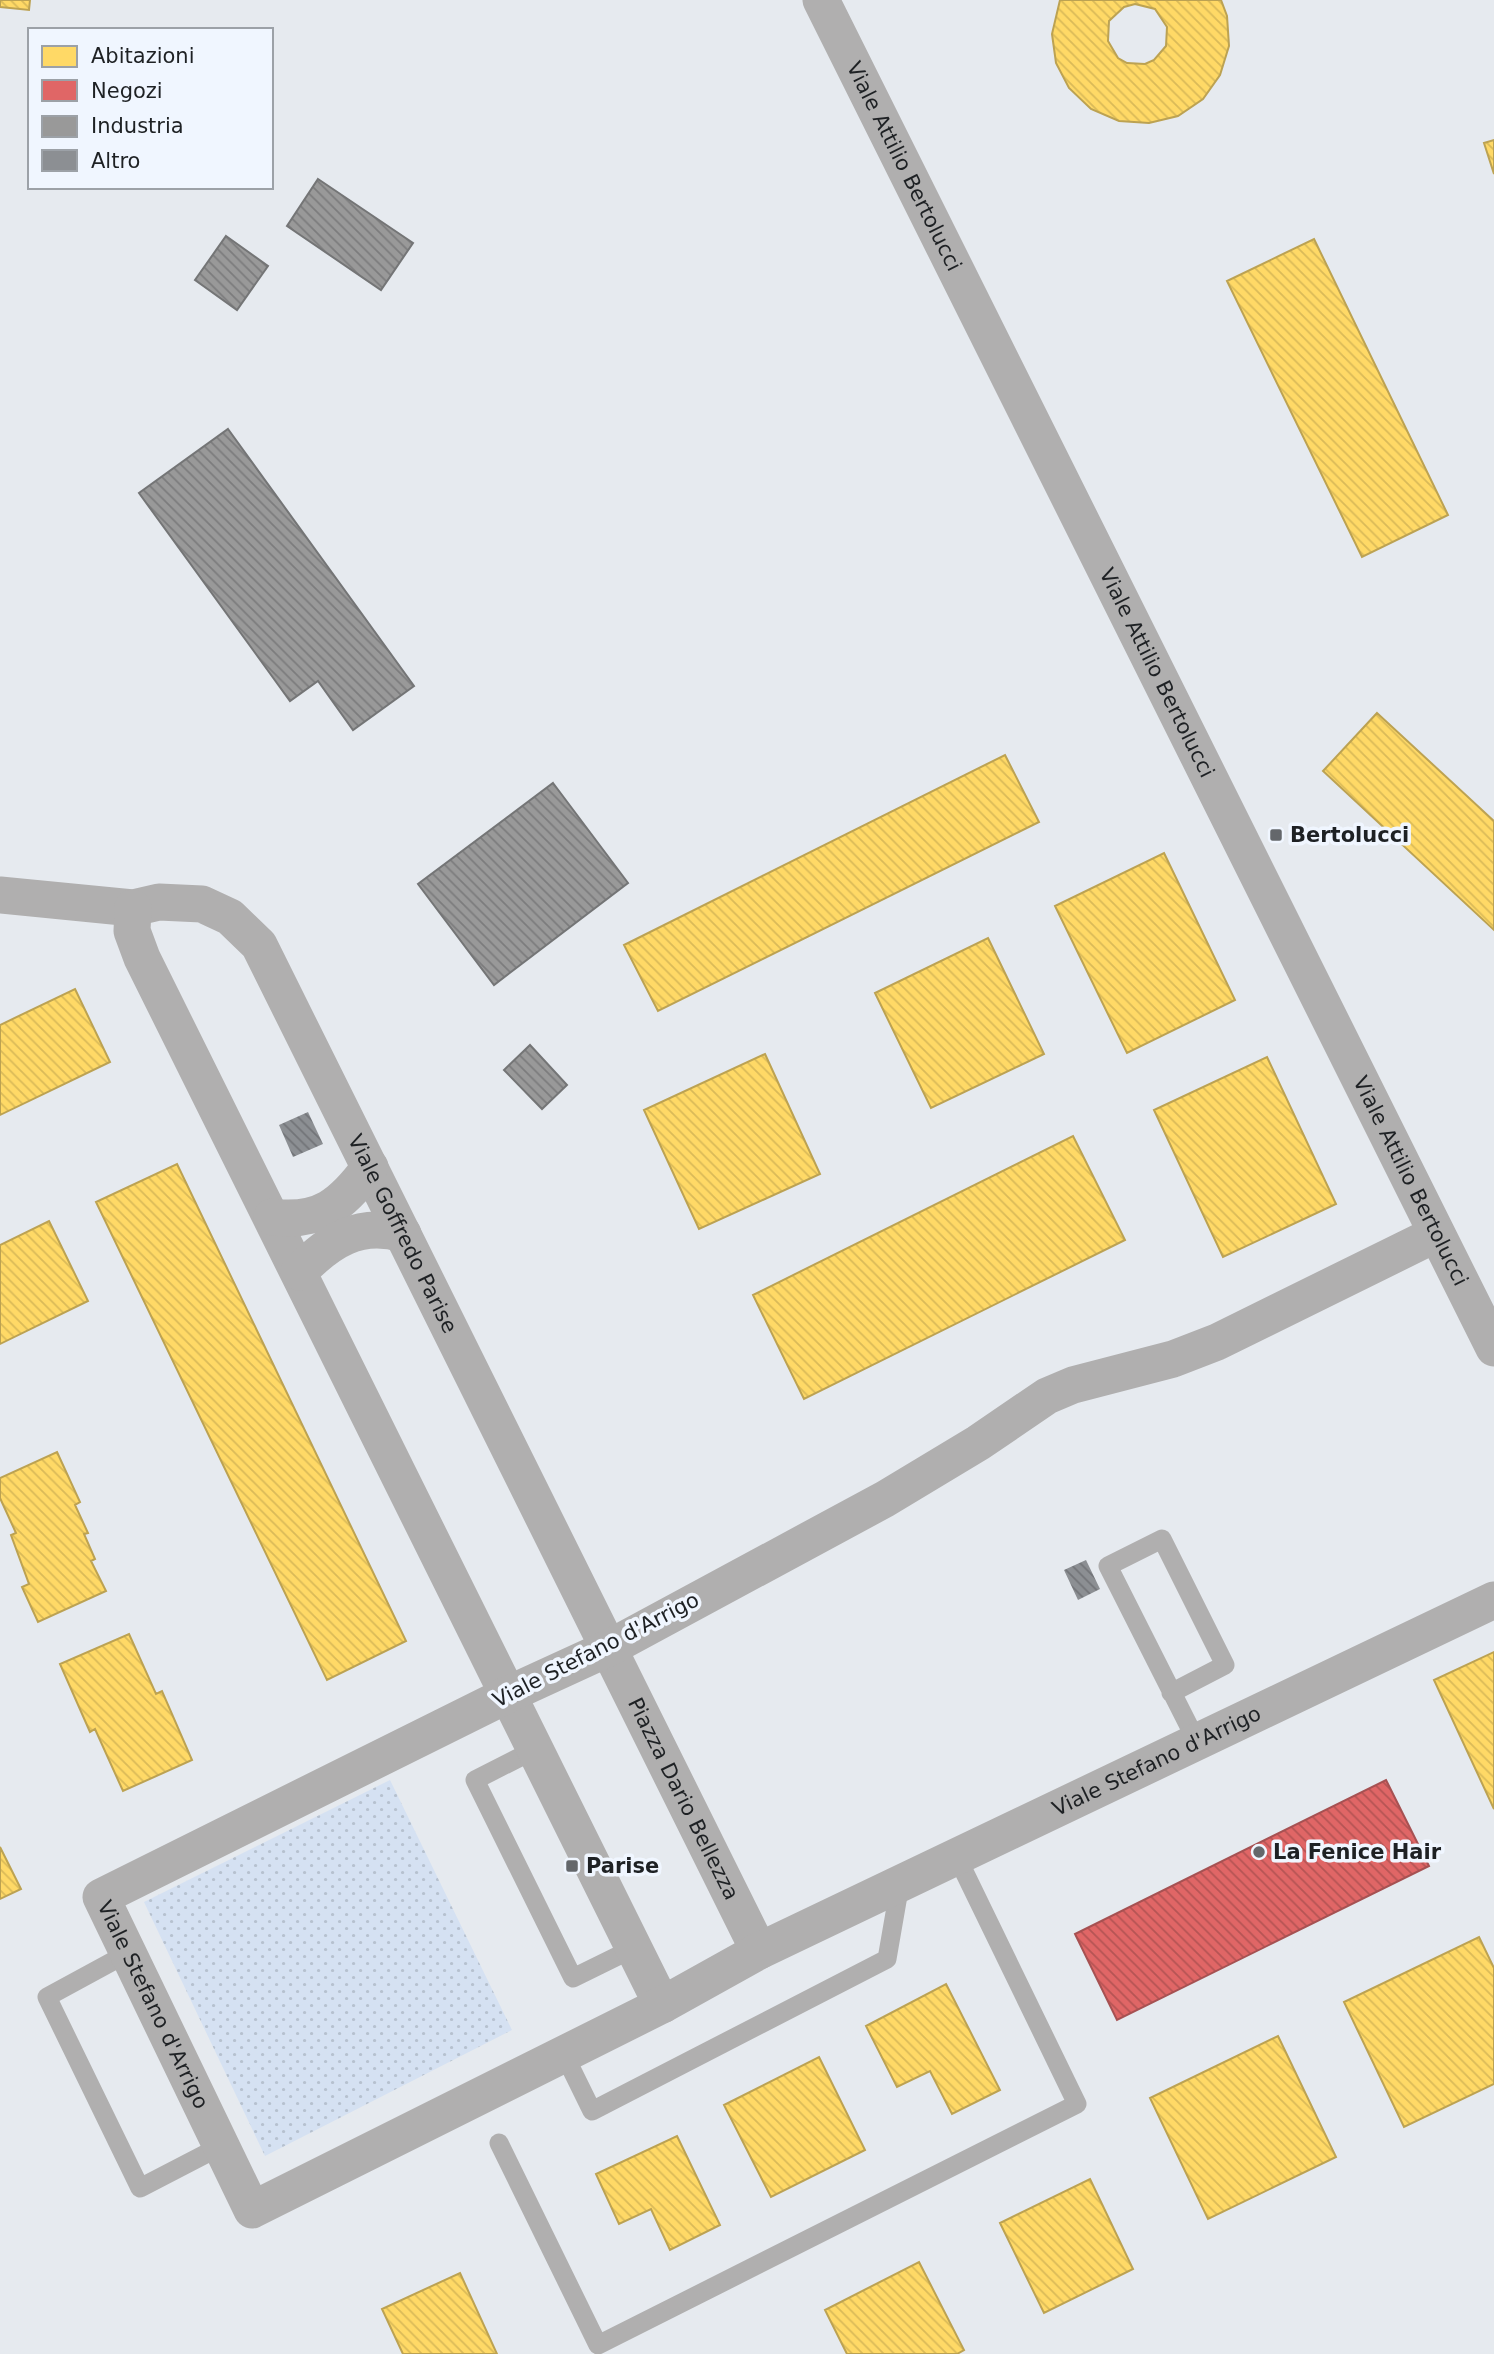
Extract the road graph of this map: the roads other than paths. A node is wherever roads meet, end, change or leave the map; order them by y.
1 (821, 0) edge
2 (0, 895) edge
3 (133, 908) junction
4 (370, 1167) junction
5 (272, 1217) junction
6 (403, 1234) junction
7 (1436, 1234) junction
8 (299, 1272) junction
9 (1494, 1348) edge
10 (1494, 1600) edge
11 (609, 1648) junction
12 (1171, 1693) junction
13 (509, 1694) junction
14 (1197, 1742) junction
15 (536, 1749) junction
16 (957, 1857) junction
17 (900, 1884) junction
18 (634, 1948) junction
19 (759, 1951) junction
20 (128, 1953) junction
21 (662, 2006) junction
22 (564, 2054) junction
23 (499, 2143) dead end
24 (221, 2146) junction

1 - 7 street, Viale Attilio Bertolucci
2 - 3 street, Viale Goffredo Parise
3 - 4 street, Viale Goffredo Parise
3 - 5 street
4 - 5 street
4 - 6 street, Viale Goffredo Parise
5 - 8 street
6 - 8 street
6 - 11 street, Viale Goffredo Parise
7 - 9 street, Viale Attilio Bertolucci
7 - 11 street, Viale Stefano d'Arrigo
8 - 13 street
10 - 14 street, Viale Stefano d'Arrigo
11 - 13 street, Viale Stefano d'Arrigo
11 - 19 street, Piazza Dario Bellezza
12 - 12 lane
12 - 14 lane
13 - 15 street
13 - 20 street, Viale Stefano d'Arrigo
14 - 16 street, Viale Stefano d'Arrigo
15 - 18 street
15 - 18 lane
16 - 17 street, Viale Stefano d'Arrigo
16 - 23 lane
17 - 19 street, Viale Stefano d'Arrigo
17 - 22 lane
18 - 21 street
19 - 21 street, Viale Stefano d'Arrigo
20 - 24 street, Viale Stefano d'Arrigo
20 - 24 lane
21 - 22 street, Viale Stefano d'Arrigo
22 - 24 street, Viale Stefano d'Arrigo

